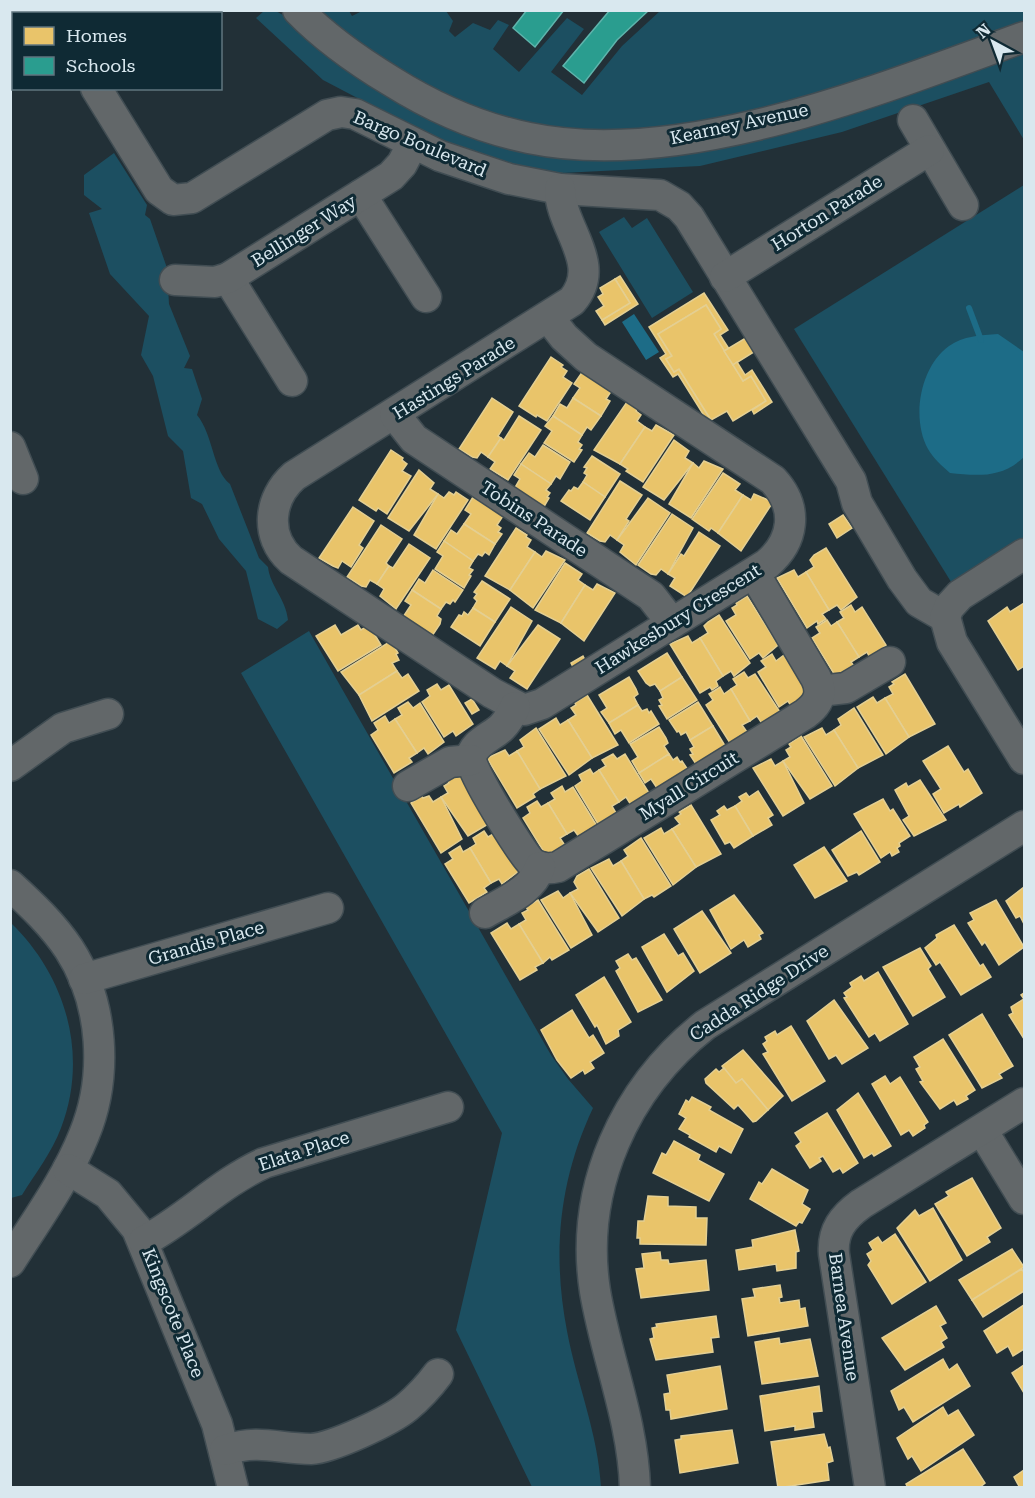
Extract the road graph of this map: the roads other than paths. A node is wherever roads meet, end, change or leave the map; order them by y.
1 (298, 10) edge
2 (1024, 37) edge
3 (97, 90) edge
4 (913, 120) dead end
5 (413, 144) junction
6 (929, 150) junction
7 (560, 189) junction
8 (361, 195) junction
9 (963, 205) dead end
10 (725, 277) junction
11 (228, 278) junction
12 (175, 280) dead end
13 (426, 297) dead end
14 (549, 318) junction
15 (292, 381) dead end
16 (394, 415) junction
17 (10, 447) edge
18 (23, 479) dead end
19 (1024, 554) edge
20 (754, 573) junction
21 (948, 610) junction
22 (672, 623) junction
23 (890, 662) dead end
24 (820, 691) junction
25 (515, 707) junction
26 (108, 714) dead end
27 (1024, 759) edge
28 (471, 763) junction
29 (10, 766) edge
30 (408, 786) dead end
31 (1024, 826) edge
32 (540, 867) junction
33 (10, 885) edge
34 (328, 908) dead end
35 (485, 913) dead end
36 (84, 979) junction
37 (1024, 1104) edge
38 (448, 1107) dead end
39 (982, 1130) junction
40 (68, 1169) junction
41 (1024, 1199) edge
42 (20, 1227) edge
43 (144, 1241) junction
44 (10, 1262) edge
45 (438, 1374) dead end
46 (225, 1450) junction
47 (233, 1488) edge
48 (635, 1488) edge
49 (870, 1488) edge

1 - 2 street, Kearney Avenue
3 - 5 street, Bargo Boulevard
4 - 6 street
5 - 7 street, Bargo Boulevard
5 - 8 street, Bellinger Way
6 - 9 street
6 - 10 street, Horton Parade
7 - 10 street, Bargo Boulevard
7 - 14 street, Hastings Parade
8 - 11 street, Bellinger Way
8 - 13 street
10 - 21 street, Bargo Boulevard
11 - 12 street, Bellinger Way
11 - 15 street
14 - 16 street, Hastings Parade
14 - 20 street, Hawkesbury Crescent
16 - 22 street, Tobins Parade
16 - 25 street, Hastings Parade
17 - 18 street
19 - 21 street
20 - 22 street, Hawkesbury Crescent
20 - 24 street
21 - 27 street
22 - 25 street, Hawkesbury Crescent
23 - 24 street
24 - 32 street, Myall Circuit
25 - 28 street
26 - 29 street
28 - 30 street
28 - 32 street
31 - 48 street, Cadda Ridge Drive
32 - 35 street
33 - 36 street
34 - 36 street, Grandis Place
36 - 40 street
37 - 39 street, Barnea Avenue
38 - 43 street, Elata Place
39 - 41 street
39 - 49 street, Barnea Avenue
40 - 42 street
40 - 43 street, Kingscote Place
42 - 44 street
43 - 46 street, Kingscote Place
45 - 46 street
46 - 47 street, Kingscote Place

